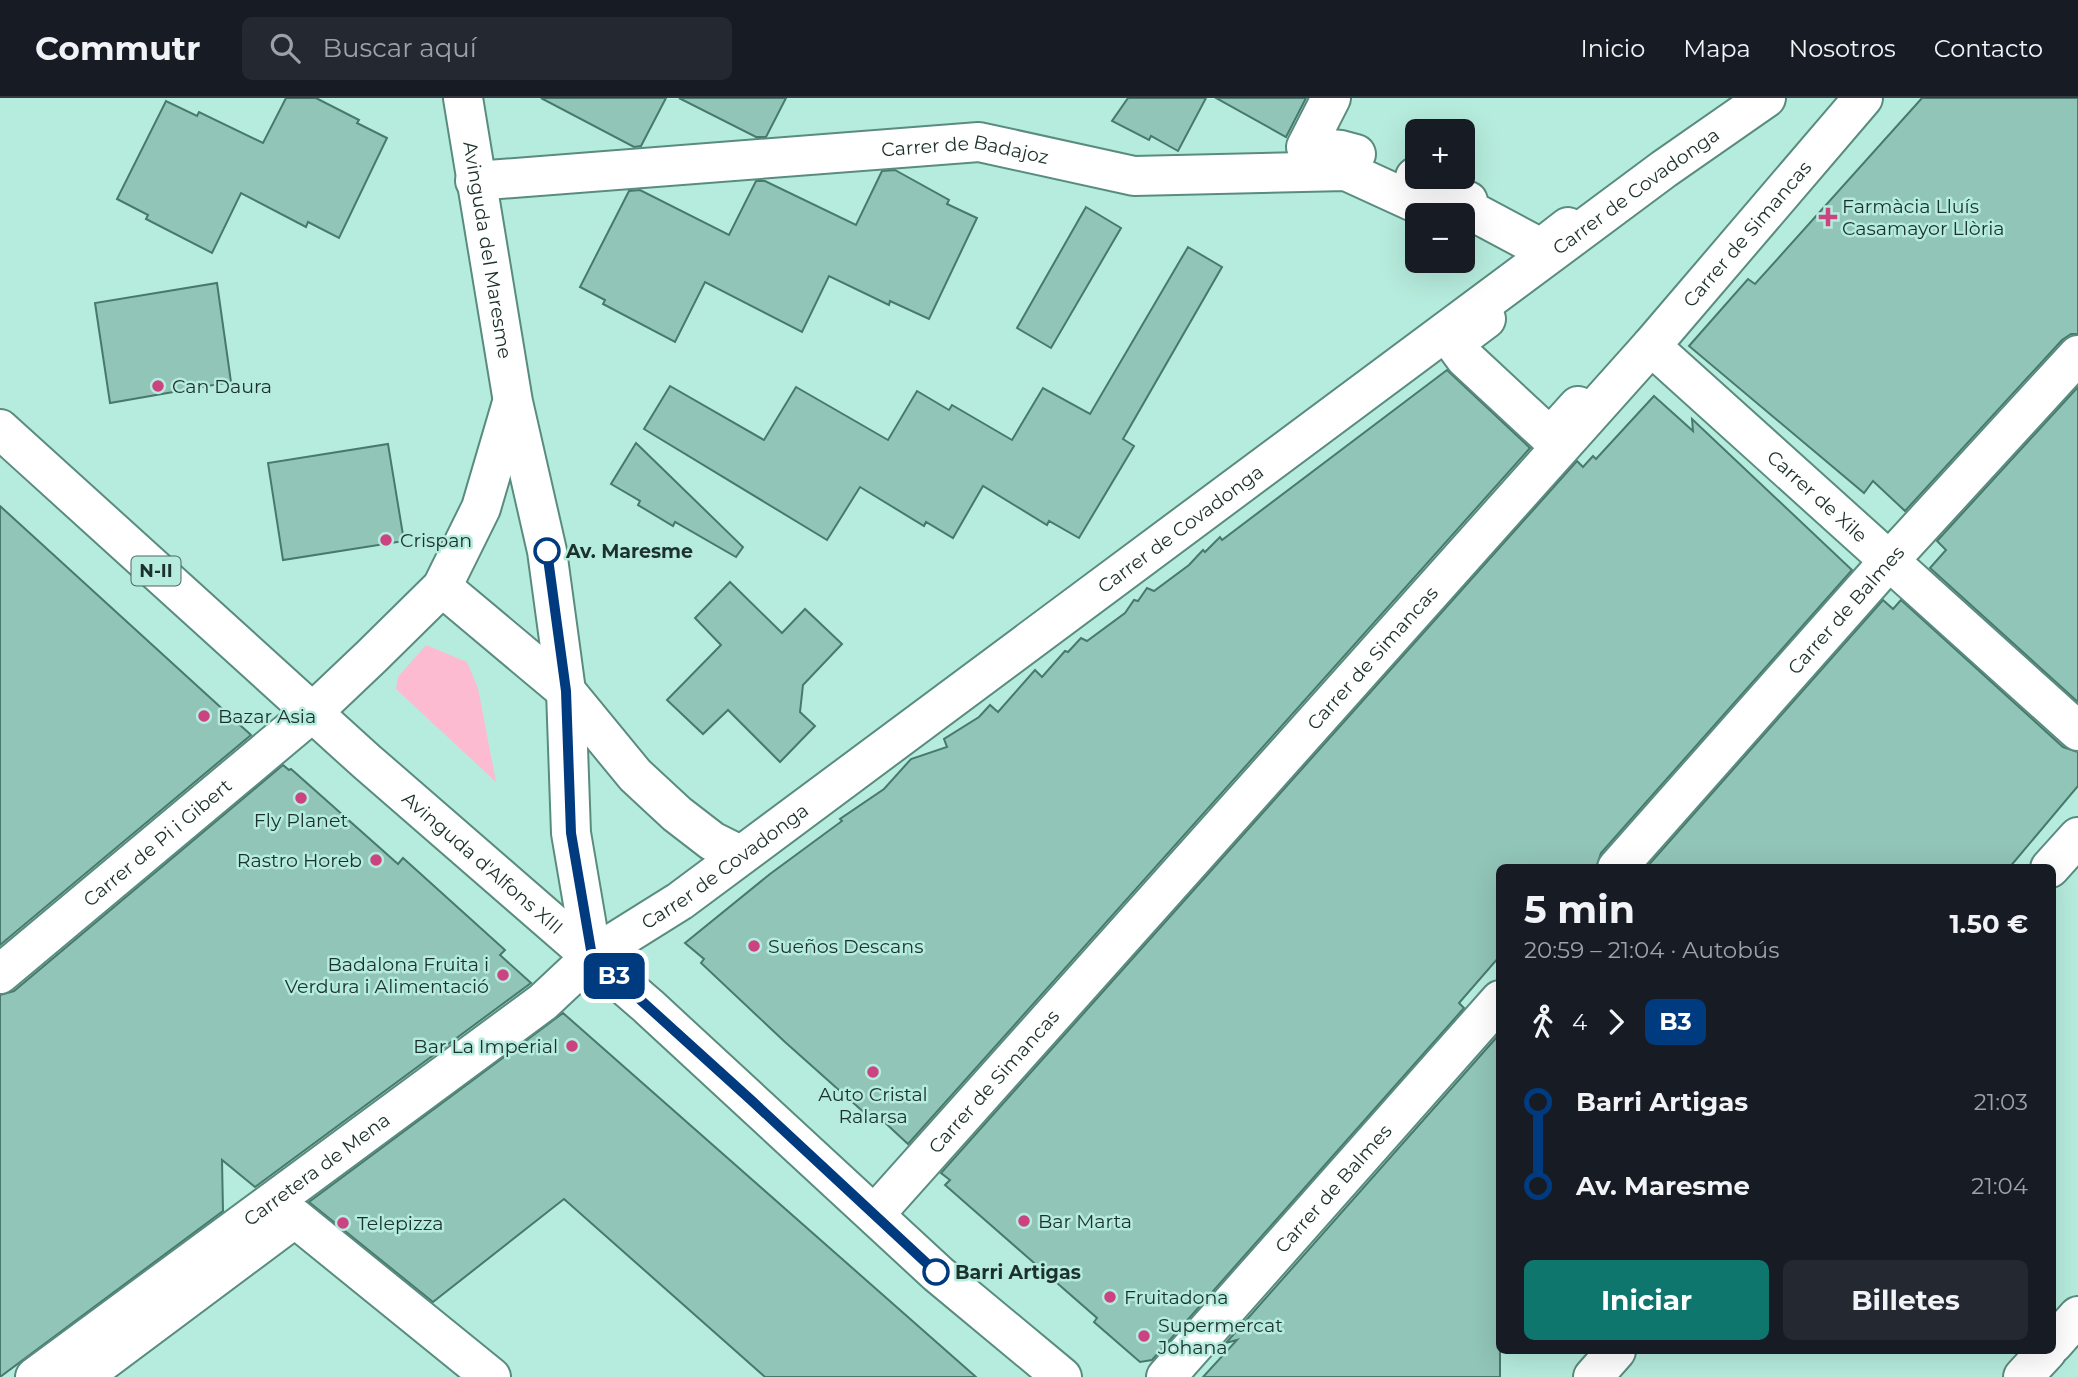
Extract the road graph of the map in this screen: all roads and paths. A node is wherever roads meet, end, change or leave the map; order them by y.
1 (463, 98) edge
2 (1331, 98) edge
3 (1741, 98) edge
4 (1766, 98) edge
5 (1782, 98) edge
6 (1857, 98) edge
7 (1863, 98) edge
8 (475, 181) junction
9 (1416, 203) edge
10 (1475, 231) edge
11 (1535, 267) junction
12 (1651, 346) junction
13 (2078, 355) edge
14 (513, 402) junction
15 (0, 429) edge
16 (1888, 562) junction
17 (442, 587) junction
18 (566, 691) junction
19 (313, 712) junction
20 (2078, 731) edge
21 (2078, 837) edge
22 (740, 855) junction
23 (1621, 864) edge
24 (2054, 864) edge
25 (592, 956) junction
26 (0, 974) edge
27 (1496, 1005) edge
28 (875, 1214) junction
29 (2078, 1316) edge
30 (2056, 1341) edge
31 (1613, 1354) edge
32 (2044, 1354) edge
33 (35, 1377) edge
34 (82, 1377) edge
35 (491, 1377) edge
36 (1062, 1377) edge
37 (1166, 1377) edge
38 (1593, 1377) edge
39 (2024, 1377) edge

1 - 8 street, Avinguda del Maresme
2 - 3 street
4 - 11 street, Carrer de Covadonga
5 - 6 street
7 - 12 street, Carrer de Simancas
8 - 9 street, Carrer de Badajoz
8 - 14 street, Avinguda del Maresme
10 - 11 street
11 - 22 street, Carrer de Covadonga
12 - 16 street, Carrer de Xile
12 - 28 street, Carrer de Simancas
13 - 16 street, Carrer de Balmes
14 - 17 street, Avinguda del Maresme
14 - 18 street, Avinguda del Maresme
15 - 19 street, Avinguda d'Alfons XIII / N-II
16 - 20 street, Carrer de Xile
16 - 23 street, Carrer de Balmes
17 - 18 street
17 - 19 street, Avinguda del Maresme
18 - 22 street
18 - 25 street, Avinguda del Maresme
19 - 25 street, Avinguda d'Alfons XIII / N-II
19 - 26 street, Carrer de Pi i Gibert
21 - 24 street
22 - 25 street, Carrer de Covadonga
25 - 28 street, Avinguda d'Alfons XIII / N-II
25 - 33 street, Carretera de Mena
27 - 37 street, Carrer de Balmes
28 - 36 street, Avinguda d'Alfons XIII / N-II
29 - 30 street
31 - 38 street
32 - 39 street
34 - 35 street

